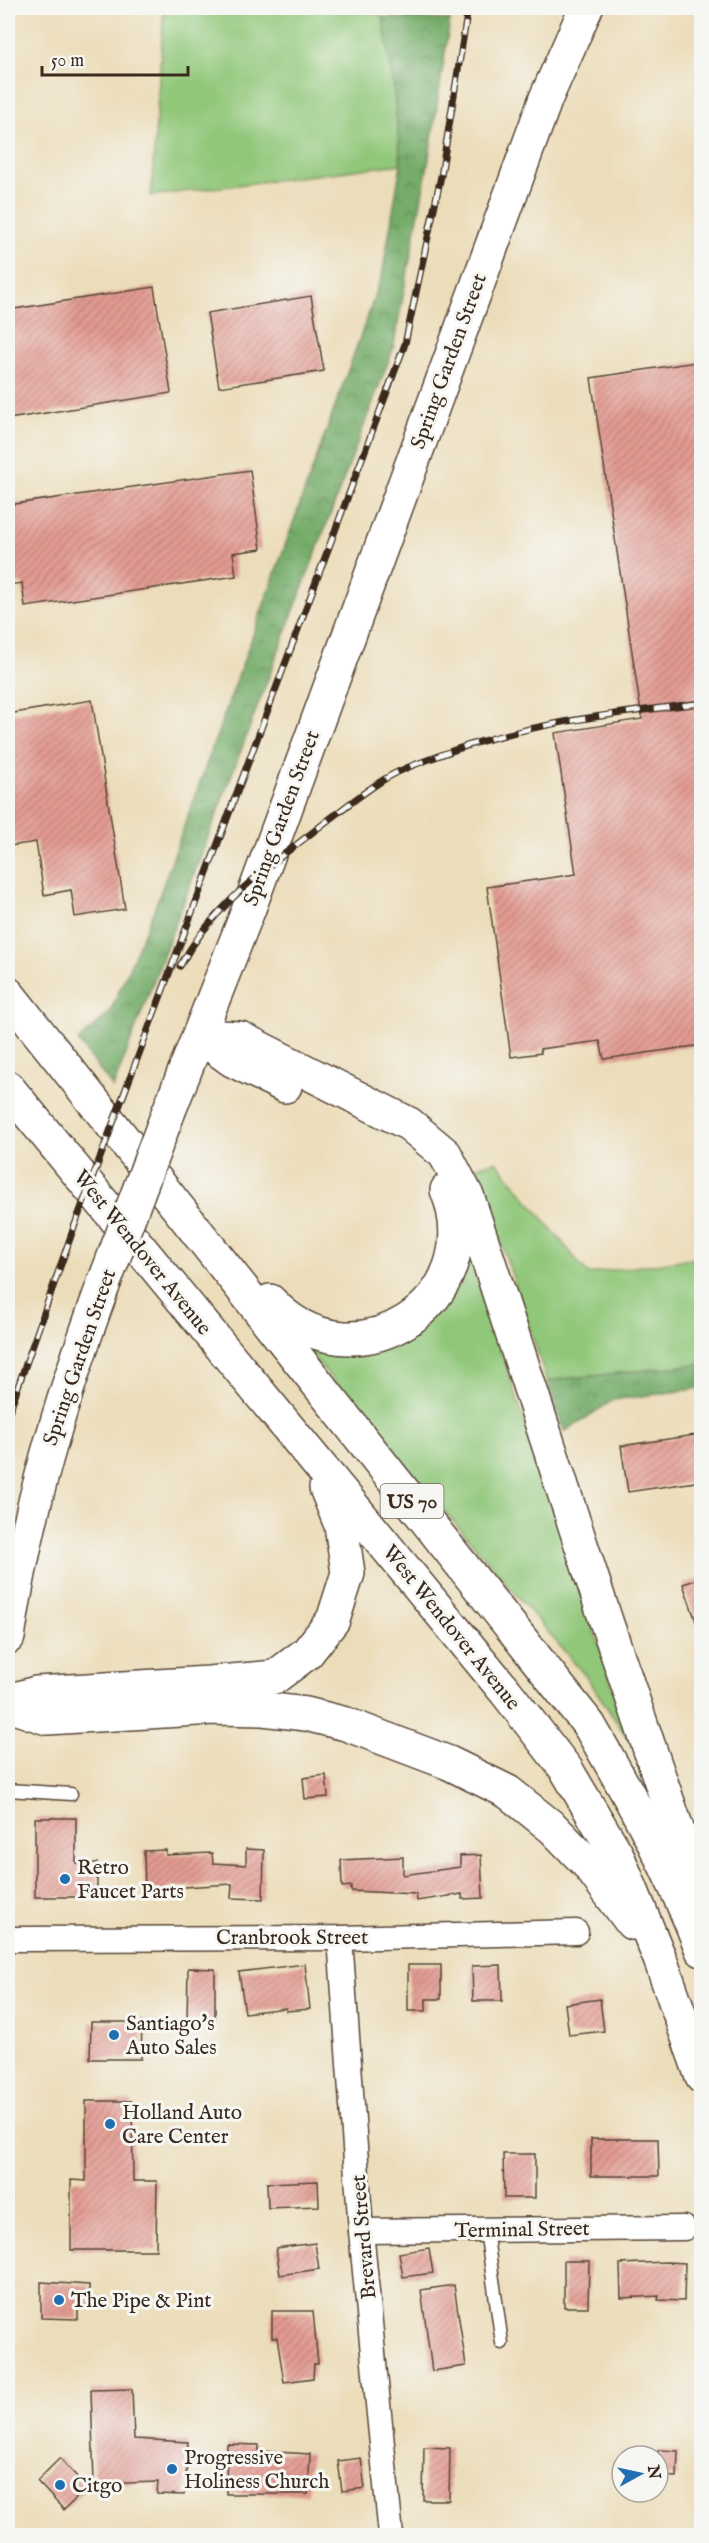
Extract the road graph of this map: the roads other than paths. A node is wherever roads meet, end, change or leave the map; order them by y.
1 (586, 8) edge
2 (8, 994) edge
3 (199, 1036) junction
4 (78, 1080) junction
5 (8, 1088) edge
6 (315, 1462) junction
7 (8, 1637) edge
8 (8, 1703) edge
9 (8, 1790) edge
10 (71, 1794) dead end
11 (702, 1902) edge
12 (576, 1932) dead end
13 (340, 1938) junction
14 (8, 1939) edge
15 (702, 1950) edge
16 (660, 1959) junction
17 (702, 2077) edge
18 (684, 2228) dead end
19 (486, 2230) junction
20 (361, 2231) junction
21 (502, 2343) dead end
22 (392, 2535) edge

1 - 3 main road, Spring Garden Street
2 - 4 main road, US 70
3 - 4 main road
3 - 7 main road, Spring Garden Street, bridge
3 - 11 main road
4 - 15 main road, US 70
5 - 6 main road, West Wendover Avenue / US 70
6 - 8 main road
6 - 16 main road, West Wendover Avenue / US 70
8 - 16 main road
9 - 10 lane
12 - 13 street, Cranbrook Street
13 - 14 street, Cranbrook Street
13 - 20 street, Brevard Street
16 - 17 main road, West Wendover Avenue / US 70
18 - 19 street, Terminal Street
19 - 20 street, Terminal Street
19 - 21 lane
20 - 22 street, Brevard Street

